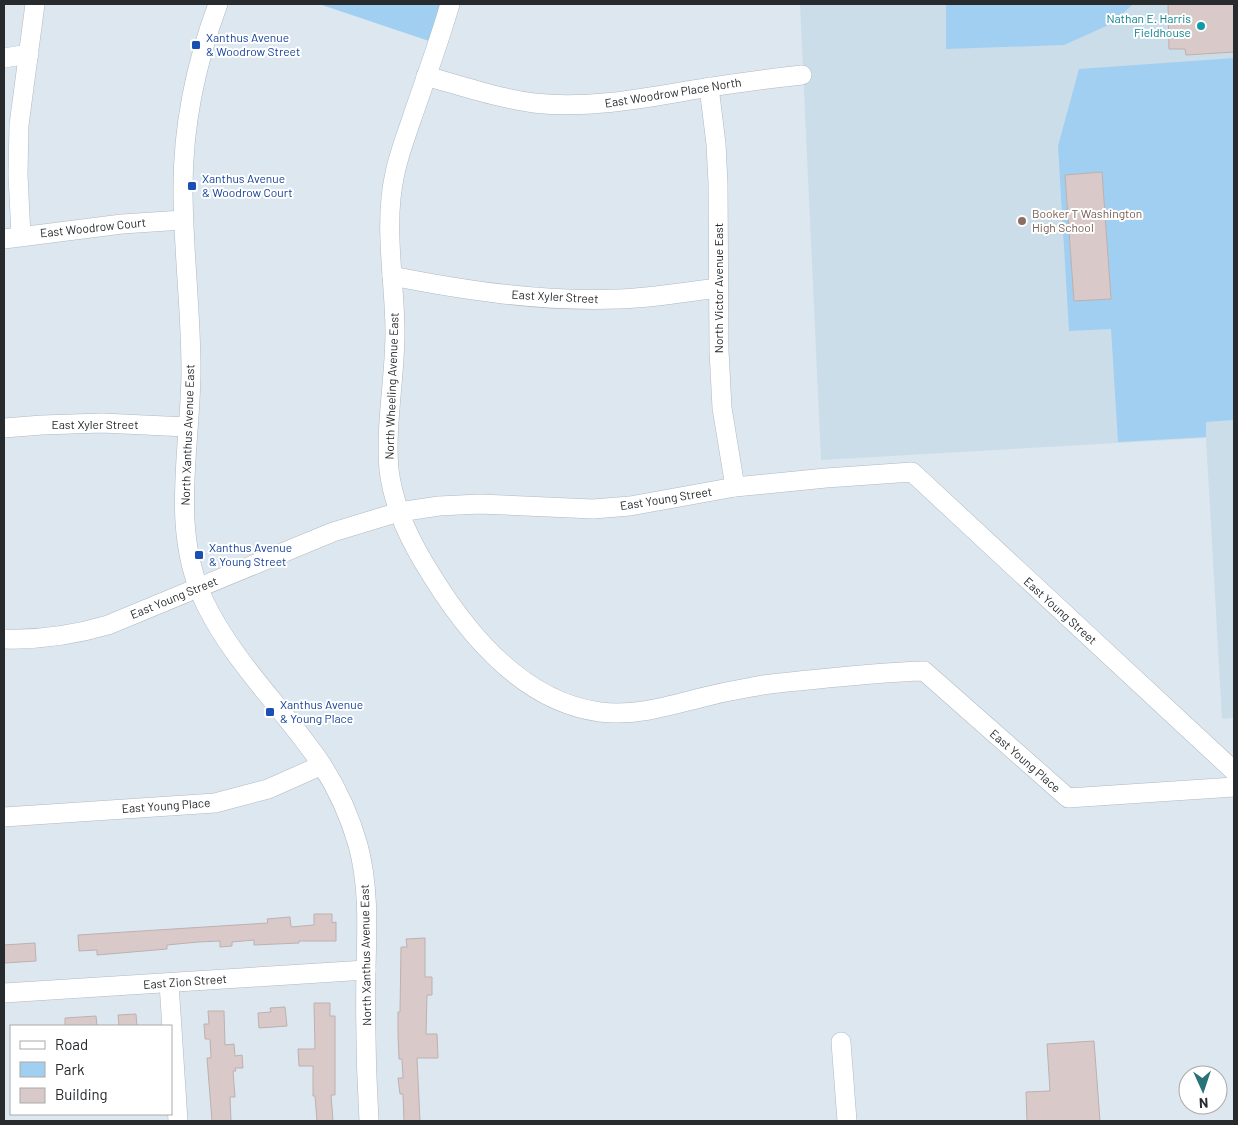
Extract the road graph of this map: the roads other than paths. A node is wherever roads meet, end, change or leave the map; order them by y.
1 (35, 4) edge
2 (218, 4) edge
3 (450, 4) edge
4 (29, 54) junction
5 (4, 58) edge
6 (802, 75) dead end
7 (426, 76) junction
8 (709, 87) junction
9 (183, 220) junction
10 (13, 237) edge
11 (392, 276) junction
12 (718, 288) junction
13 (187, 427) junction
14 (4, 428) edge
15 (735, 487) junction
16 (399, 512) junction
17 (199, 588) junction
18 (4, 639) edge
19 (836, 677) joint
20 (322, 765) junction
21 (1234, 771) edge
22 (1234, 787) edge
23 (4, 817) edge
24 (366, 970) junction
25 (169, 983) junction
26 (4, 993) edge
27 (172, 1025) edge
28 (172, 1029) edge
29 (841, 1042) dead end
30 (178, 1121) edge
31 (369, 1121) edge
32 (847, 1121) edge

1 - 4 street
2 - 9 street, North Xanthus Avenue East
3 - 7 street, North Wheeling Avenue East
4 - 5 street
4 - 10 street
6 - 8 street, East Woodrow Place North
7 - 8 street, East Woodrow Place North
7 - 11 street, North Wheeling Avenue East
8 - 12 street, North Victor Avenue East
9 - 10 street, East Woodrow Court
9 - 13 street, North Xanthus Avenue East
11 - 12 street, East Xyler Street
11 - 16 street, North Wheeling Avenue East
12 - 15 street, North Victor Avenue East
13 - 14 street, East Xyler Street
13 - 17 street, North Xanthus Avenue East
15 - 16 street, East Young Street
15 - 21 street, East Young Street
16 - 17 street, East Young Street
16 - 19 street, North Wheeling Avenue East
17 - 18 street, East Young Street
17 - 20 street, North Xanthus Avenue East
19 - 22 street, East Young Place
20 - 23 street, East Young Place
20 - 24 street, North Xanthus Avenue East
24 - 25 street, East Zion Street
24 - 31 street, North Xanthus Avenue East
25 - 26 street, East Zion Street
25 - 27 street
28 - 30 street
29 - 32 street

